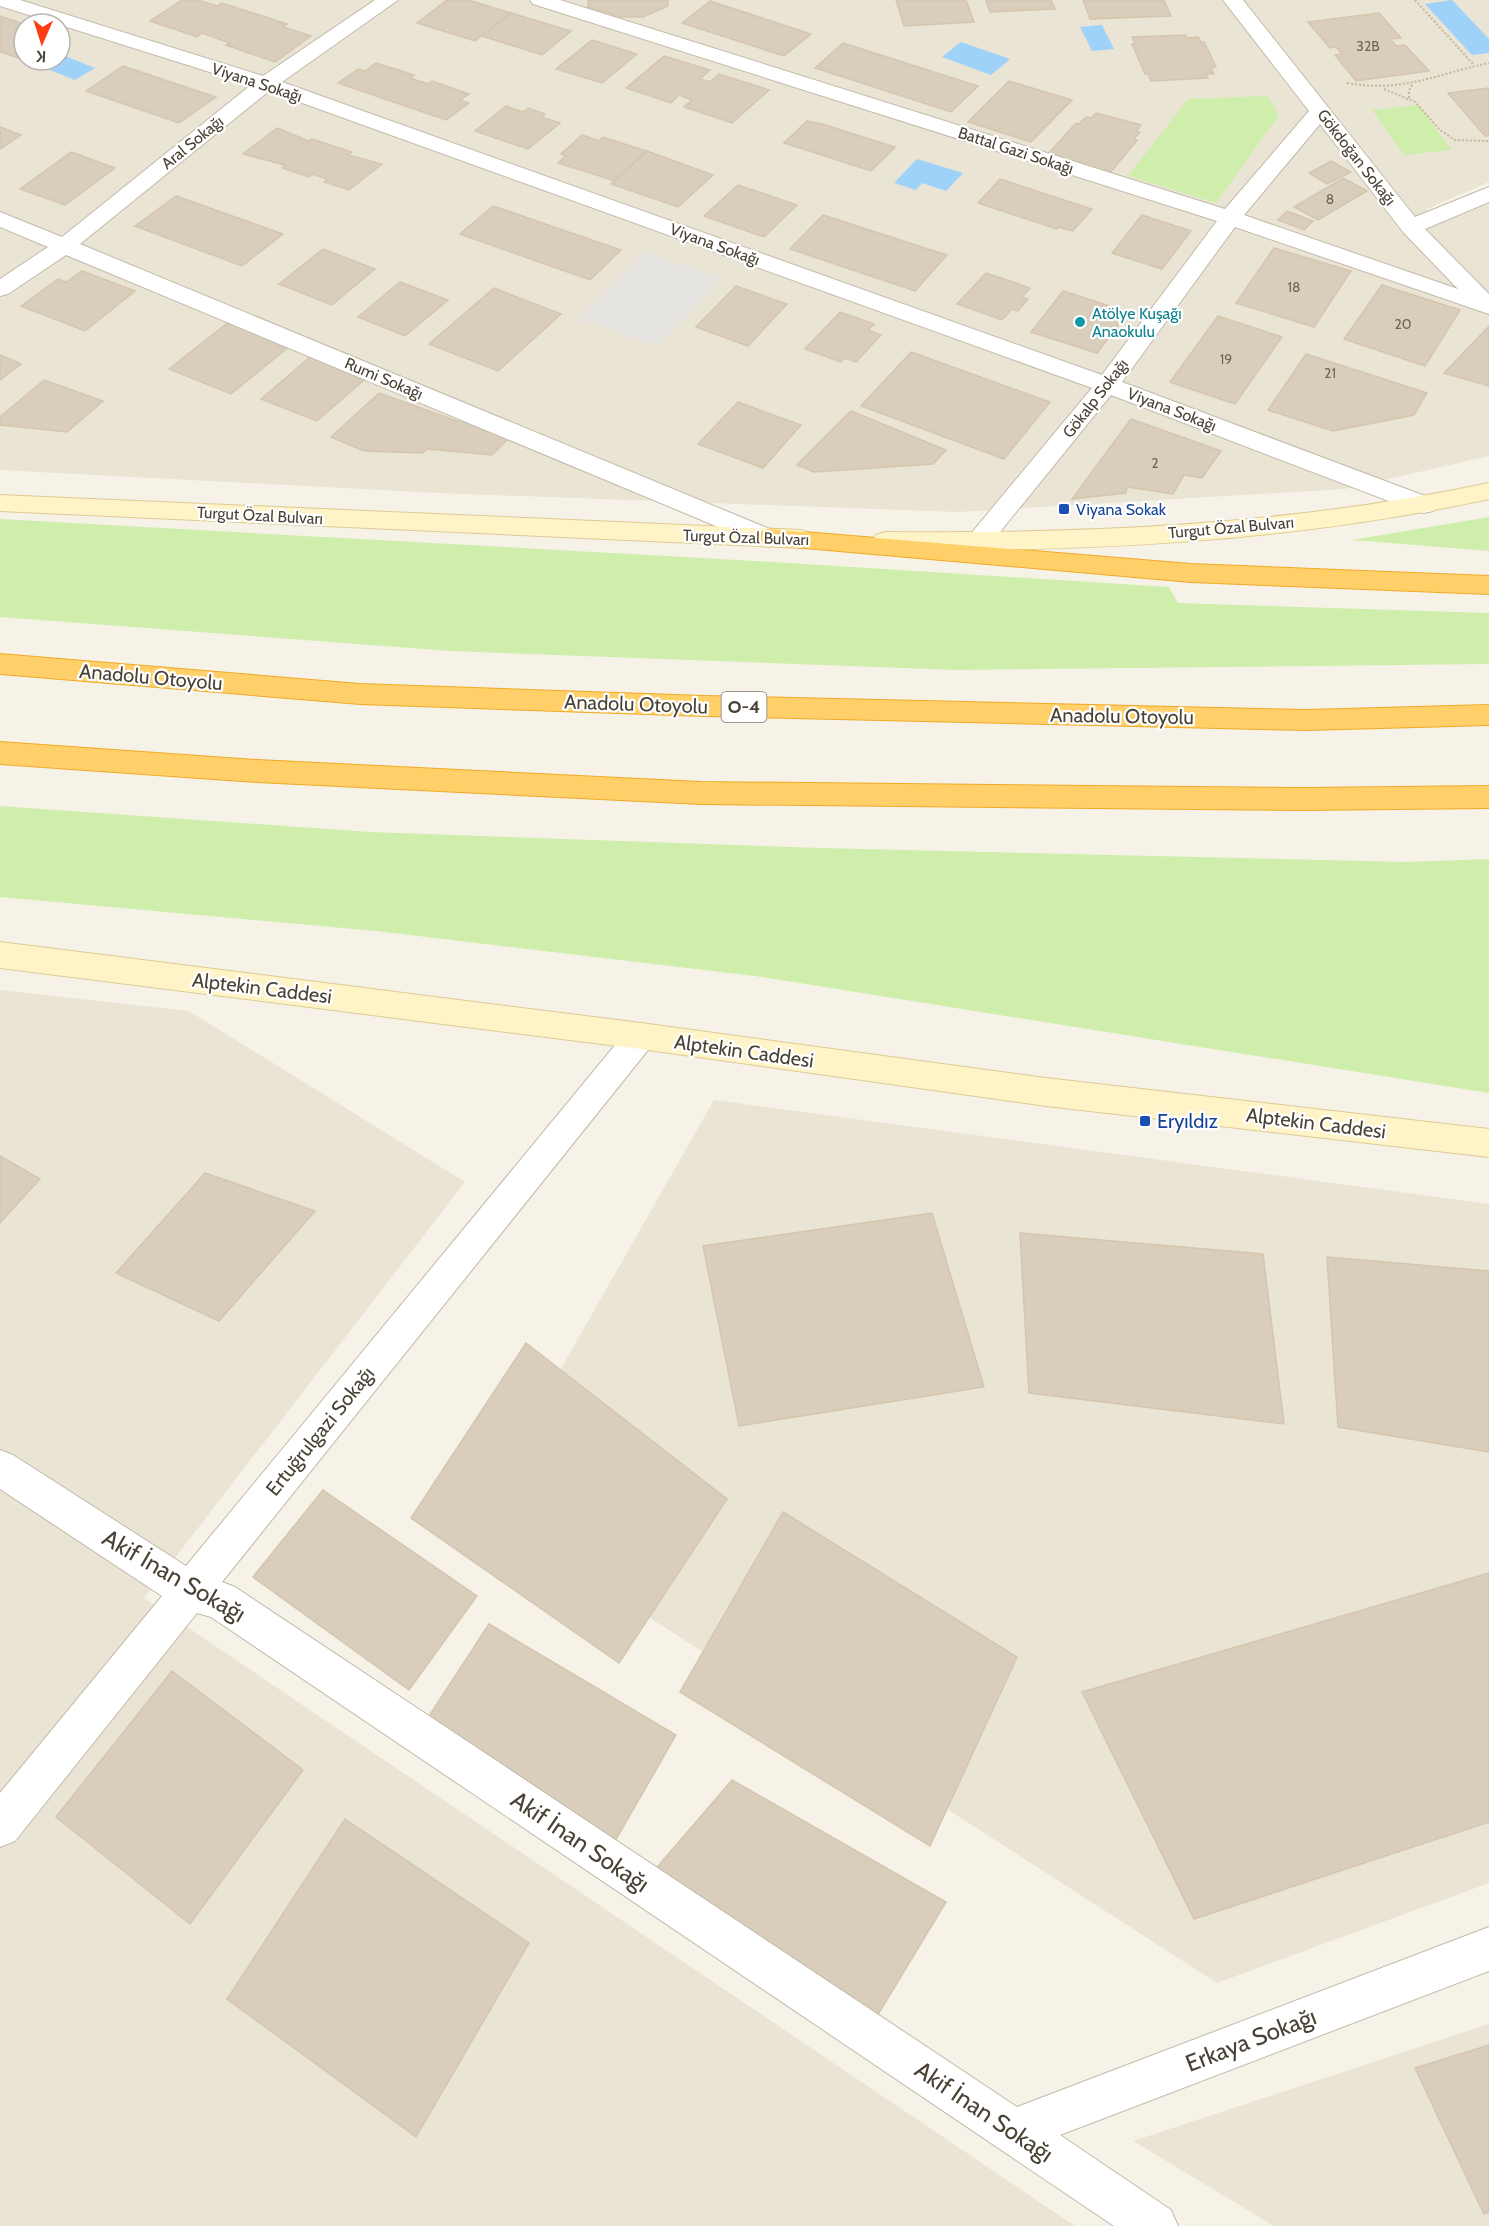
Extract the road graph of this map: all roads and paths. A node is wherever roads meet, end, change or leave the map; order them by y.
1 (0, 0) edge
2 (388, 0) edge
3 (540, 0) edge
4 (1233, 0) edge
5 (1415, 0) edge
6 (1489, 63) edge
7 (1474, 65) junction
8 (1344, 82) dead end
9 (266, 84) junction
10 (1413, 84) junction
11 (1380, 88) junction
12 (1410, 99) junction
13 (1320, 111) junction
14 (1489, 141) edge
15 (1489, 194) edge
16 (1230, 218) junction
17 (0, 219) edge
18 (1412, 227) junction
19 (64, 246) junction
20 (0, 289) edge
21 (1489, 308) edge
22 (1107, 385) junction
23 (1489, 491) edge
24 (0, 503) edge
25 (1424, 506) junction
26 (768, 538) junction
27 (978, 542) junction
28 (1489, 585) edge
29 (0, 664) edge
30 (1489, 715) edge
31 (0, 753) edge
32 (1489, 797) edge
33 (0, 955) edge
34 (641, 1036) junction
35 (1489, 1143) edge
36 (0, 1468) edge
37 (190, 1591) junction
38 (0, 1826) edge
39 (1489, 1949) edge
40 (1012, 2131) junction
41 (1155, 2226) edge

1 - 9 street, Viyana Sokağı
2 - 9 street, Aral Sokağı
3 - 16 street, Battal Gazi Sokağı
4 - 13 street, Gökdoğan Sokağı
5 - 7 path
6 - 7 path
7 - 10 path
8 - 11 path
9 - 19 street, Aral Sokağı
9 - 22 street, Viyana Sokağı
10 - 11 path
10 - 12 path
11 - 12 path
12 - 14 path
13 - 16 street, Gökalp Sokağı
13 - 18 street, Gökdoğan Sokağı
15 - 18 street
16 - 21 street, Battal Gazi Sokağı
16 - 22 street, Gökalp Sokağı
17 - 19 street, Rumi Sokağı
18 - 21 street, Gökdoğan Sokağı
19 - 20 street, Aral Sokağı
19 - 26 street, Rumi Sokağı
22 - 25 street, Viyana Sokağı
22 - 27 street, Gökalp Sokağı
23 - 25 main road, Turgut Özal Bulvarı
24 - 26 main road, Turgut Özal Bulvarı
25 - 27 main road, Turgut Özal Bulvarı
26 - 27 main road, Turgut Özal Bulvarı
26 - 28 highway
29 - 30 highway, Anadolu Otoyolu / O-4
31 - 32 highway
33 - 34 main road, Alptekin Caddesi
34 - 35 main road, Alptekin Caddesi
34 - 37 street, Ertuğrulgazi Sokağı
36 - 37 street, Akif İnan Sokağı
37 - 38 street, Ertuğrulgazi Sokağı
37 - 40 street, Akif İnan Sokağı
39 - 40 street, Erkaya Sokağı
40 - 41 street, Akif İnan Sokağı

